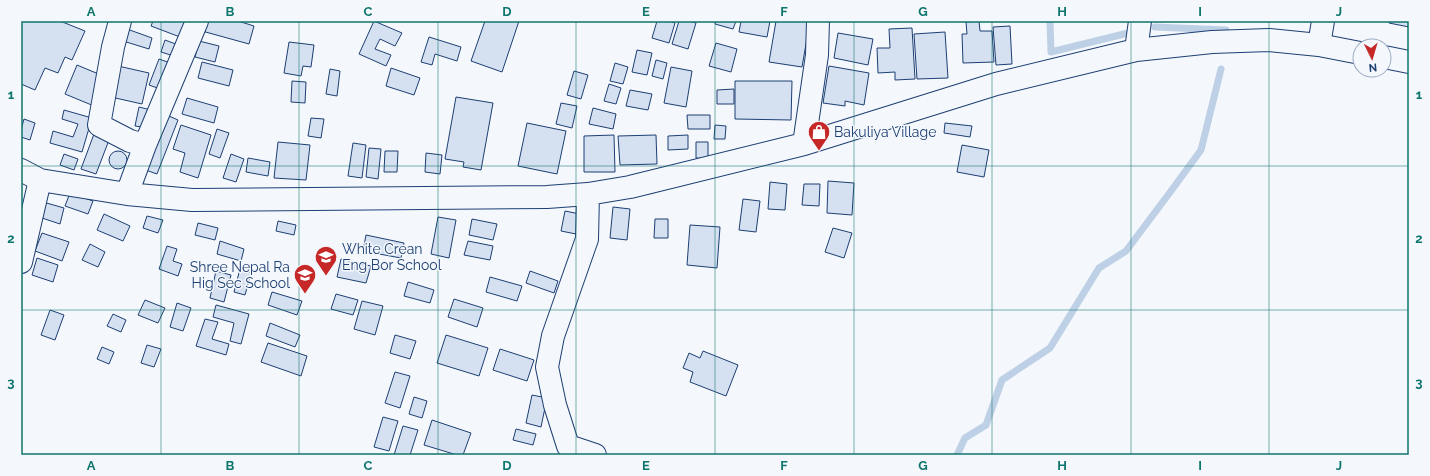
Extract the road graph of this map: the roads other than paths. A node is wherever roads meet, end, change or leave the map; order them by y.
1 (120, 21) edge
2 (197, 21) edge
3 (818, 21) edge
4 (1140, 21) edge
5 (1323, 21) edge
6 (1319, 45) junction
7 (1136, 50) junction
8 (1352, 51) edge
9 (1392, 59) edge
10 (1409, 62) edge
11 (804, 144) junction
12 (145, 145) junction
13 (30, 175) edge
14 (127, 194) junction
15 (588, 194) junction
16 (21, 262) edge
17 (595, 455) edge

1 - 12 street
2 - 12 street
3 - 11 street
4 - 7 street
5 - 6 street
6 - 7 street
6 - 8 street
7 - 11 street
9 - 10 street
11 - 15 street
12 - 14 street
13 - 14 street
13 - 16 street
14 - 15 street
15 - 17 street

